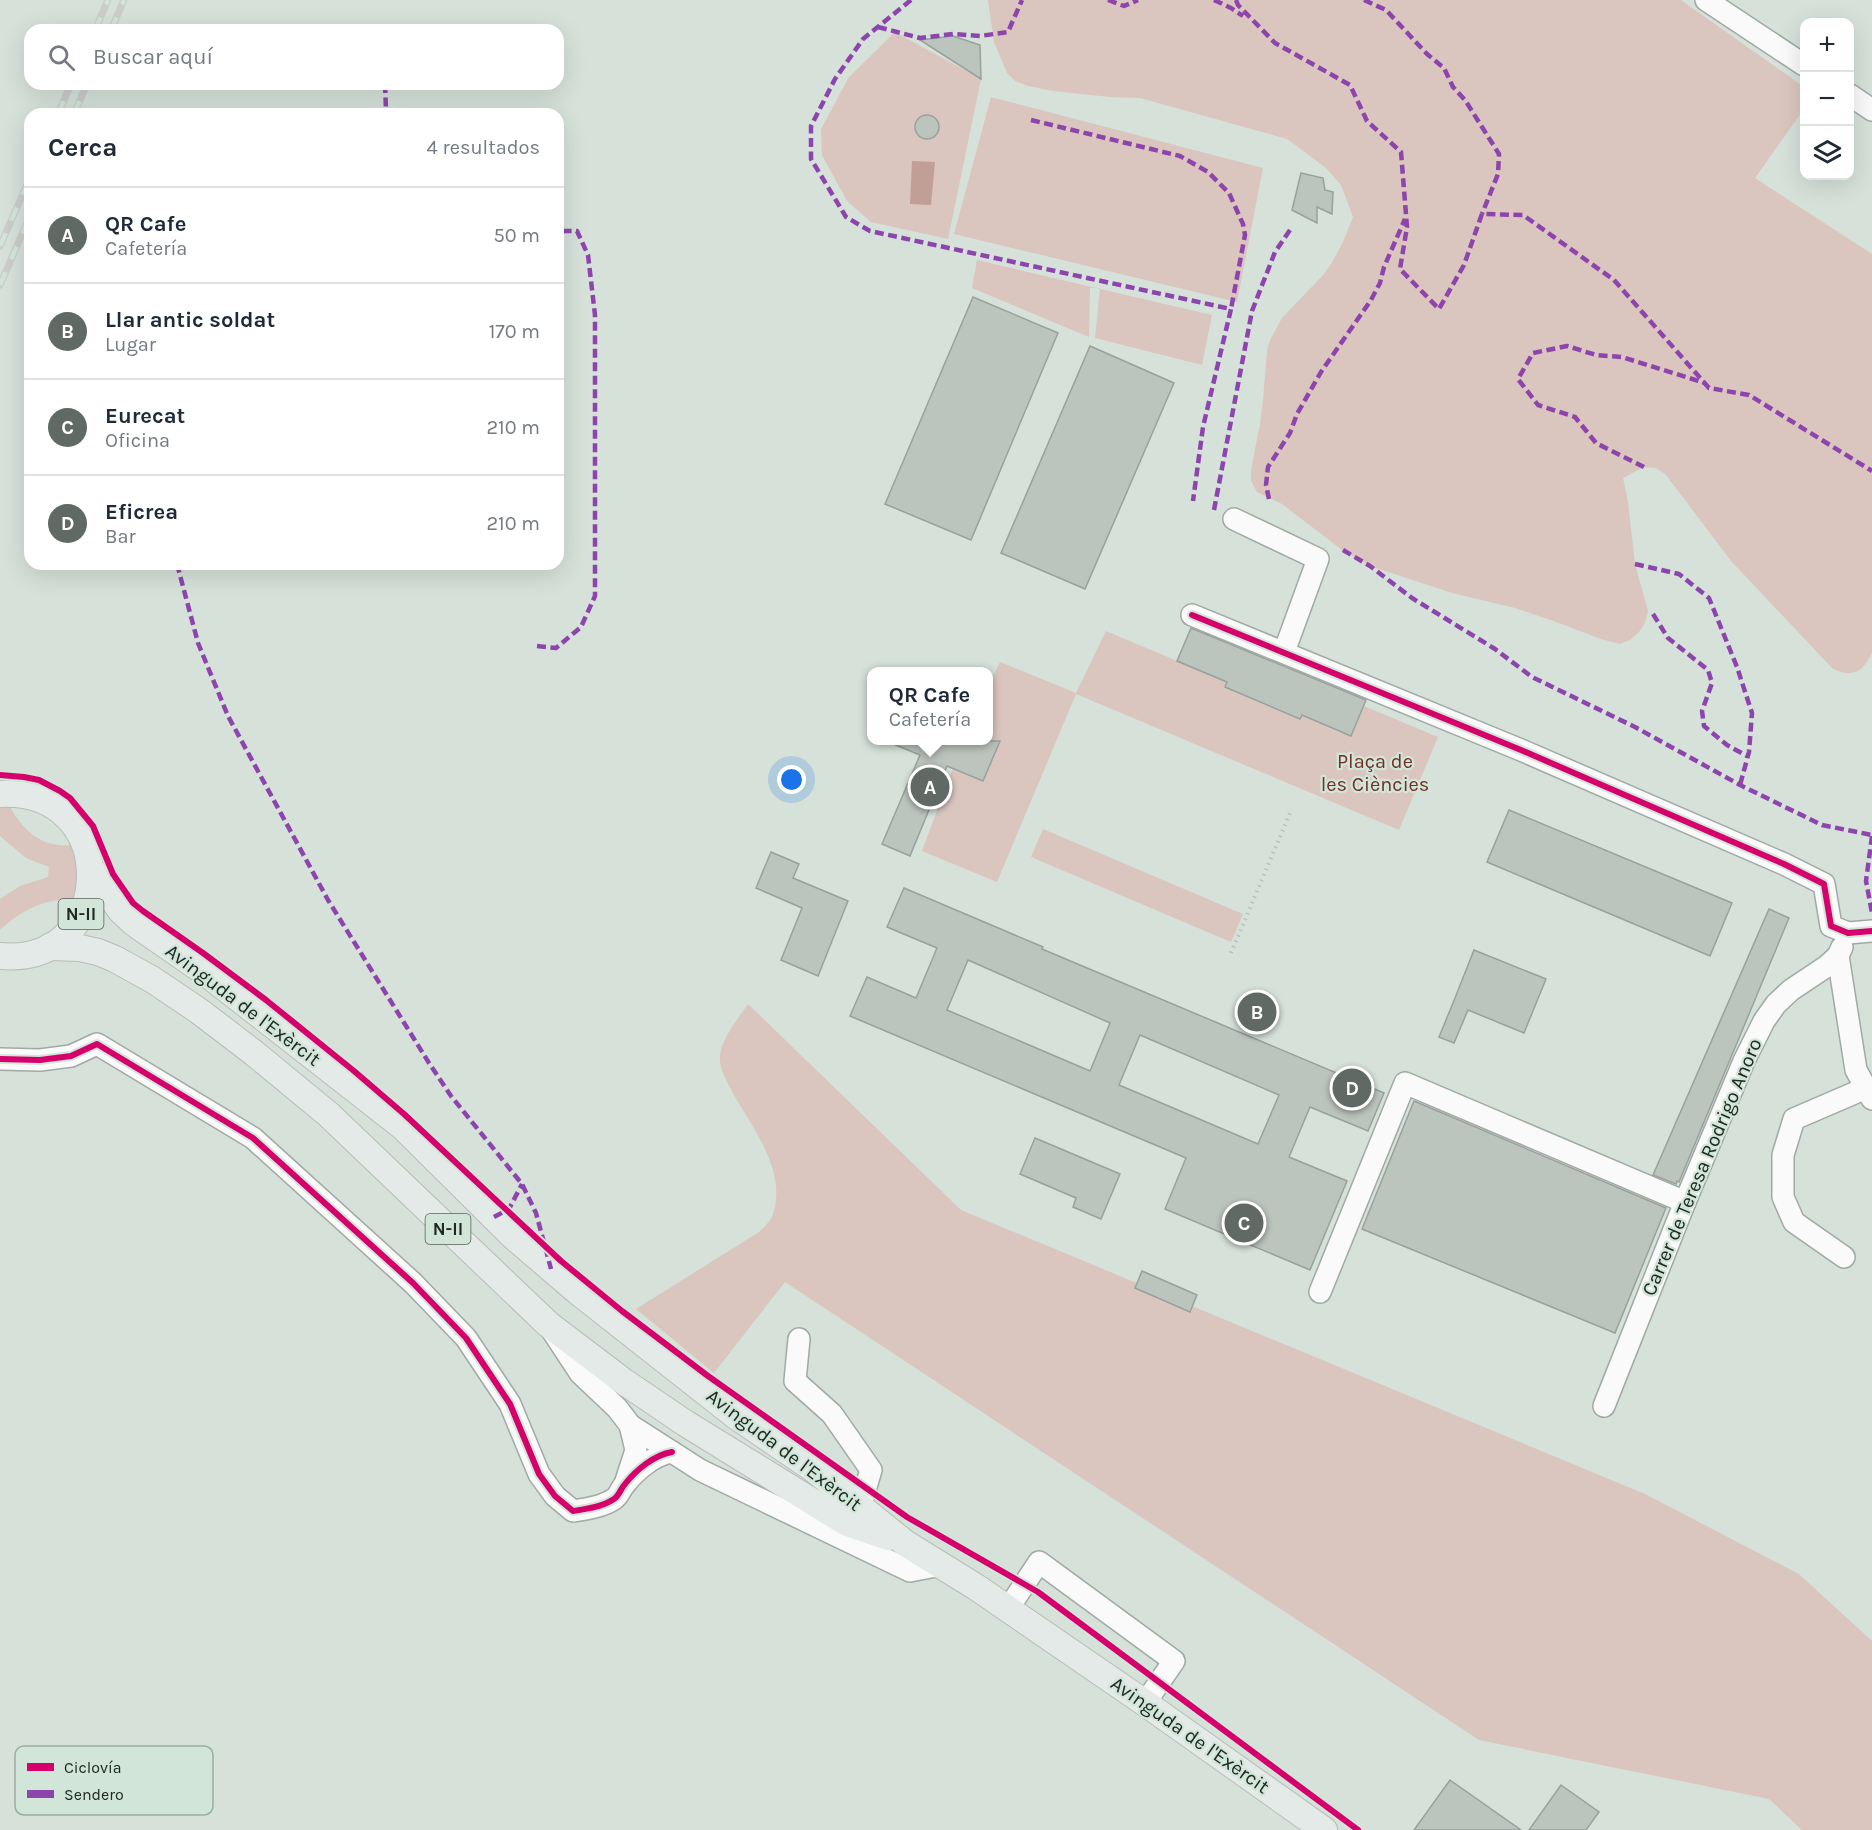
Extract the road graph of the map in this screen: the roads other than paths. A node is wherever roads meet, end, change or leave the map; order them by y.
1 (1706, 0) edge
2 (1800, 62) edge
3 (1854, 98) edge
4 (1872, 110) edge
5 (1234, 519) dead end
6 (1192, 615) dead end
7 (1284, 652) junction
8 (0, 794) edge
9 (91, 869) junction
10 (1840, 929) junction
11 (1872, 931) edge
12 (49, 946) junction
13 (0, 956) edge
14 (1838, 956) junction
15 (0, 1059) edge
16 (1869, 1094) edge
17 (1685, 1202) junction
18 (1844, 1257) dead end
19 (1320, 1293) dead end
20 (548, 1324) junction
21 (799, 1339) dead end
22 (1604, 1406) dead end
23 (630, 1425) junction
24 (672, 1452) junction
25 (626, 1482) junction
26 (860, 1507) junction
27 (905, 1543) junction
28 (941, 1565) junction
29 (1008, 1609) junction
30 (1145, 1703) junction
31 (1324, 1830) edge

1 - 2 street
3 - 4 street
5 - 7 street
6 - 7 street
7 - 10 street
8 - 9 main road, N-II
9 - 12 main road, N-II
9 - 26 main road, Avinguda de l'Exèrcit / N-II
10 - 11 street
10 - 14 street
12 - 13 main road, N-II
12 - 20 main road, Avinguda de l'Exèrcit / N-II
14 - 16 street
14 - 17 street, Carrer de Teresa Rodrigo Anoro
15 - 25 street
16 - 18 street
17 - 19 street
17 - 22 street, Carrer de Teresa Rodrigo Anoro
20 - 23 street
20 - 27 main road, Avinguda de l'Exèrcit / N-II
21 - 26 street
23 - 24 street
23 - 25 street
24 - 25 street
24 - 28 street
26 - 27 main road, Avinguda de l'Exèrcit / N-II
27 - 28 main road, Avinguda de l'Exèrcit / N-II
28 - 29 main road, Avinguda de l'Exèrcit / N-II
29 - 30 main road, Avinguda de l'Exèrcit / N-II
29 - 30 street
30 - 31 main road, Avinguda de l'Exèrcit / N-II

